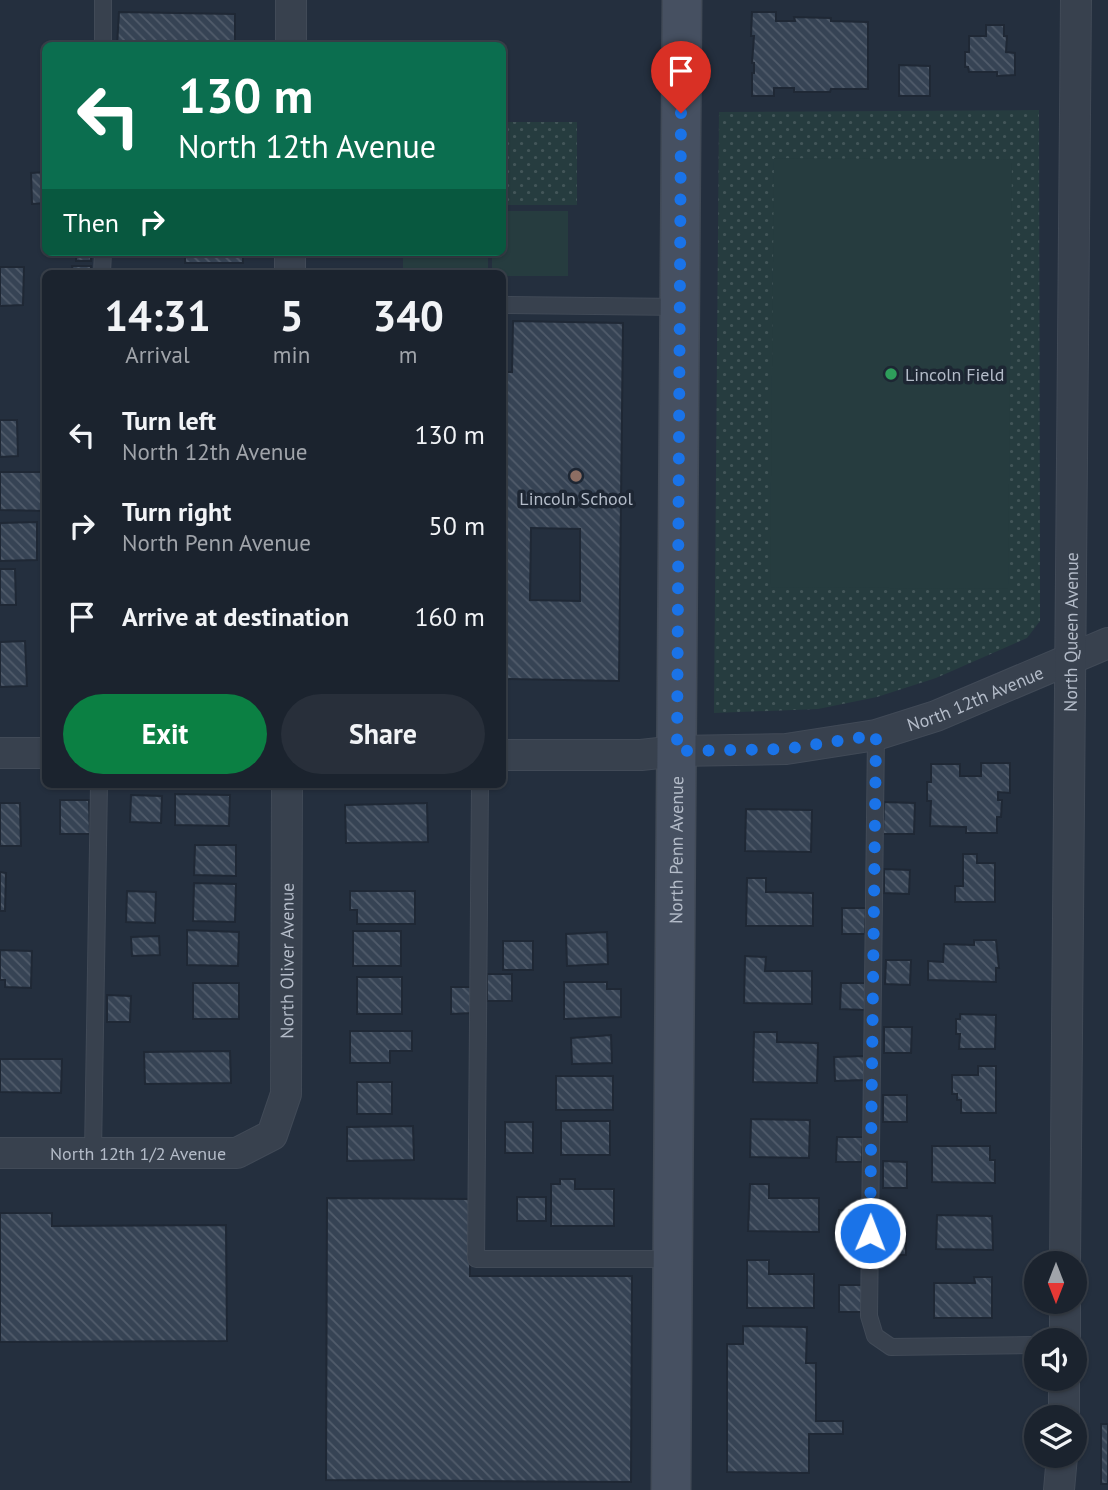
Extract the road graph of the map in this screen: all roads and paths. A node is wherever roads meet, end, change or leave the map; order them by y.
1 (103, 0) edge
2 (291, 0) edge
3 (682, 0) edge
4 (1076, 0) edge
5 (103, 42) edge
6 (291, 42) edge
7 (506, 305) edge
8 (680, 307) junction
9 (1108, 643) edge
10 (1070, 661) junction
11 (876, 735) junction
12 (677, 751) junction
13 (0, 753) edge
14 (42, 753) edge
15 (506, 755) edge
16 (99, 788) edge
17 (287, 788) edge
18 (480, 788) edge
19 (272, 1135) joint
20 (0, 1153) edge
21 (93, 1153) junction
22 (1065, 1251) edge
23 (673, 1259) junction
24 (1024, 1345) edge
25 (1061, 1468) edge
26 (671, 1490) edge
27 (1059, 1490) edge

1 - 5 lane
2 - 6 street
3 - 8 main road, North Penn Avenue
4 - 10 street, North Queen Avenue
7 - 8 lane
8 - 12 main road, North Penn Avenue
9 - 10 street, North 12th Avenue
10 - 11 street, North 12th Avenue
10 - 22 street, North Queen Avenue
11 - 12 street, North 12th Avenue
11 - 24 lane
12 - 15 street, North 12th Avenue
12 - 23 main road, North Penn Avenue
13 - 14 street
16 - 21 lane
17 - 19 street, North Oliver Avenue
18 - 23 lane
19 - 21 street, North 12th 1/2 Avenue
20 - 21 street, North 12th 1/2 Avenue
23 - 26 main road, North Penn Avenue
25 - 27 street

